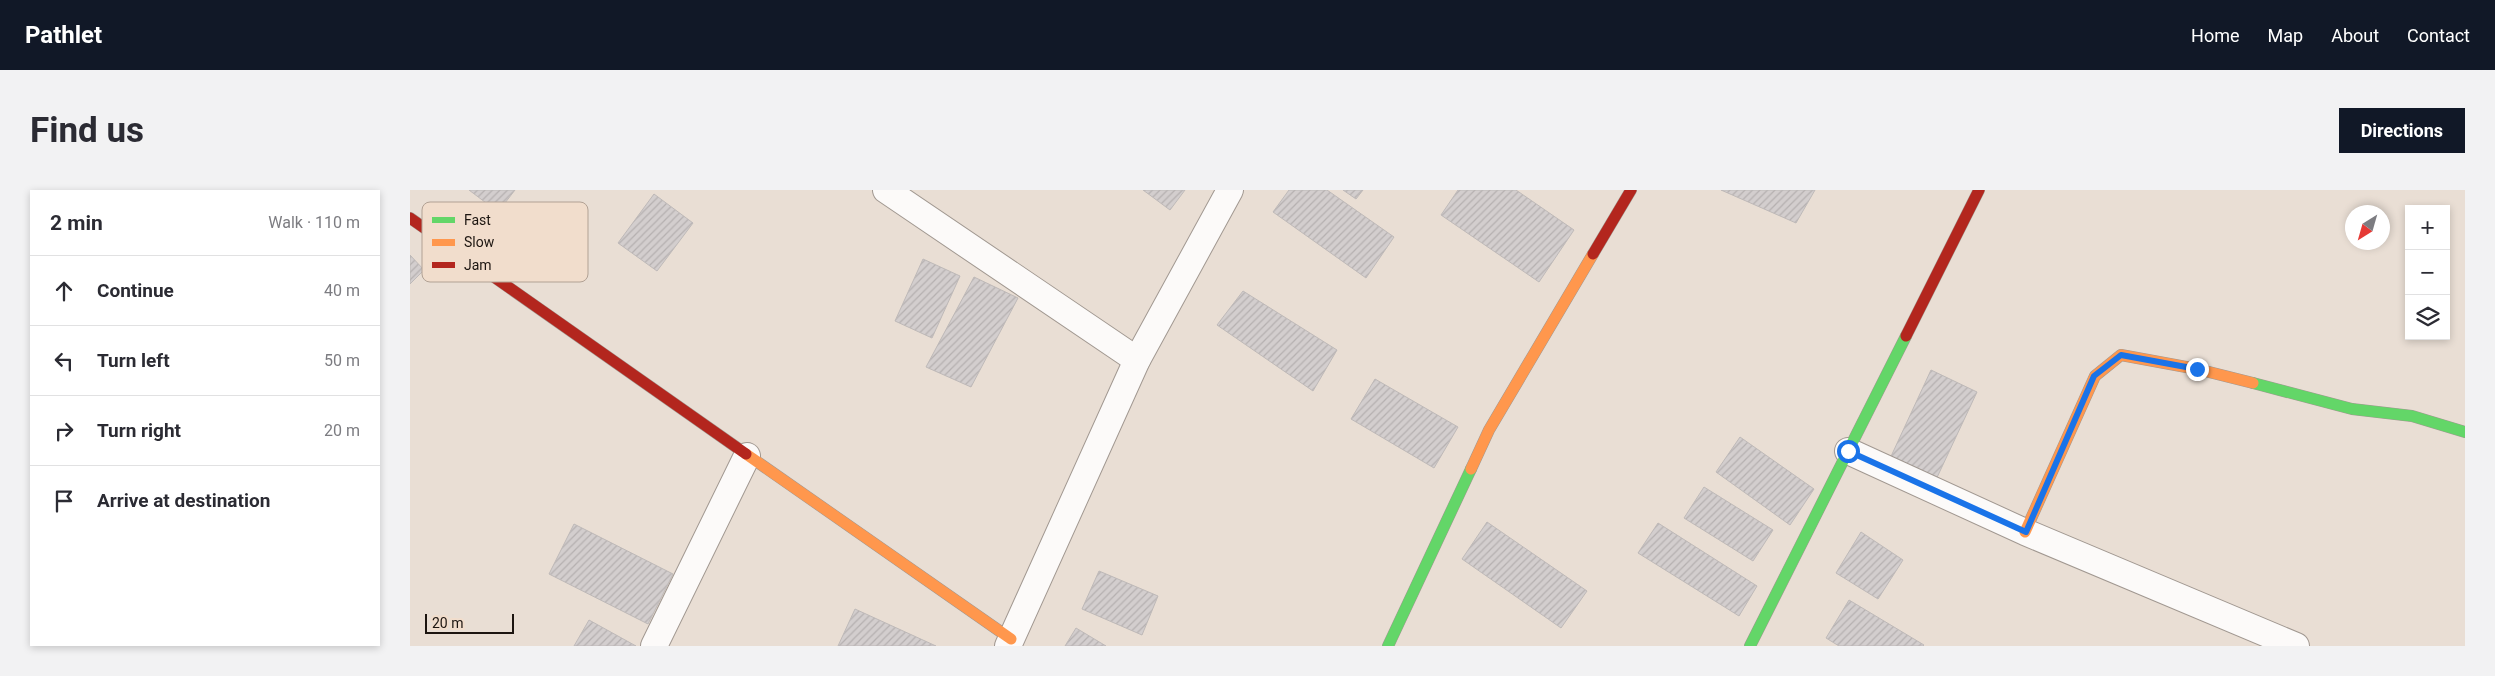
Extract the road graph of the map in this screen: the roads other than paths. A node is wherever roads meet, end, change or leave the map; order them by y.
1 (886, 190) edge
2 (1230, 190) edge
3 (1631, 190) edge
4 (1980, 190) edge
5 (410, 218) edge
6 (422, 226) edge
7 (501, 282) edge
8 (1137, 360) junction
9 (2465, 432) edge
10 (1848, 451) junction
11 (747, 456) junction
12 (2026, 532) junction
13 (1009, 643) edge
14 (654, 646) edge
15 (1388, 646) edge
16 (1750, 646) edge
17 (2296, 646) edge

1 - 8 street
2 - 8 street
3 - 15 street
4 - 10 street
5 - 6 street
7 - 11 street
8 - 13 street
9 - 12 street
10 - 12 street
10 - 16 street
11 - 13 street
11 - 14 street
12 - 17 street

